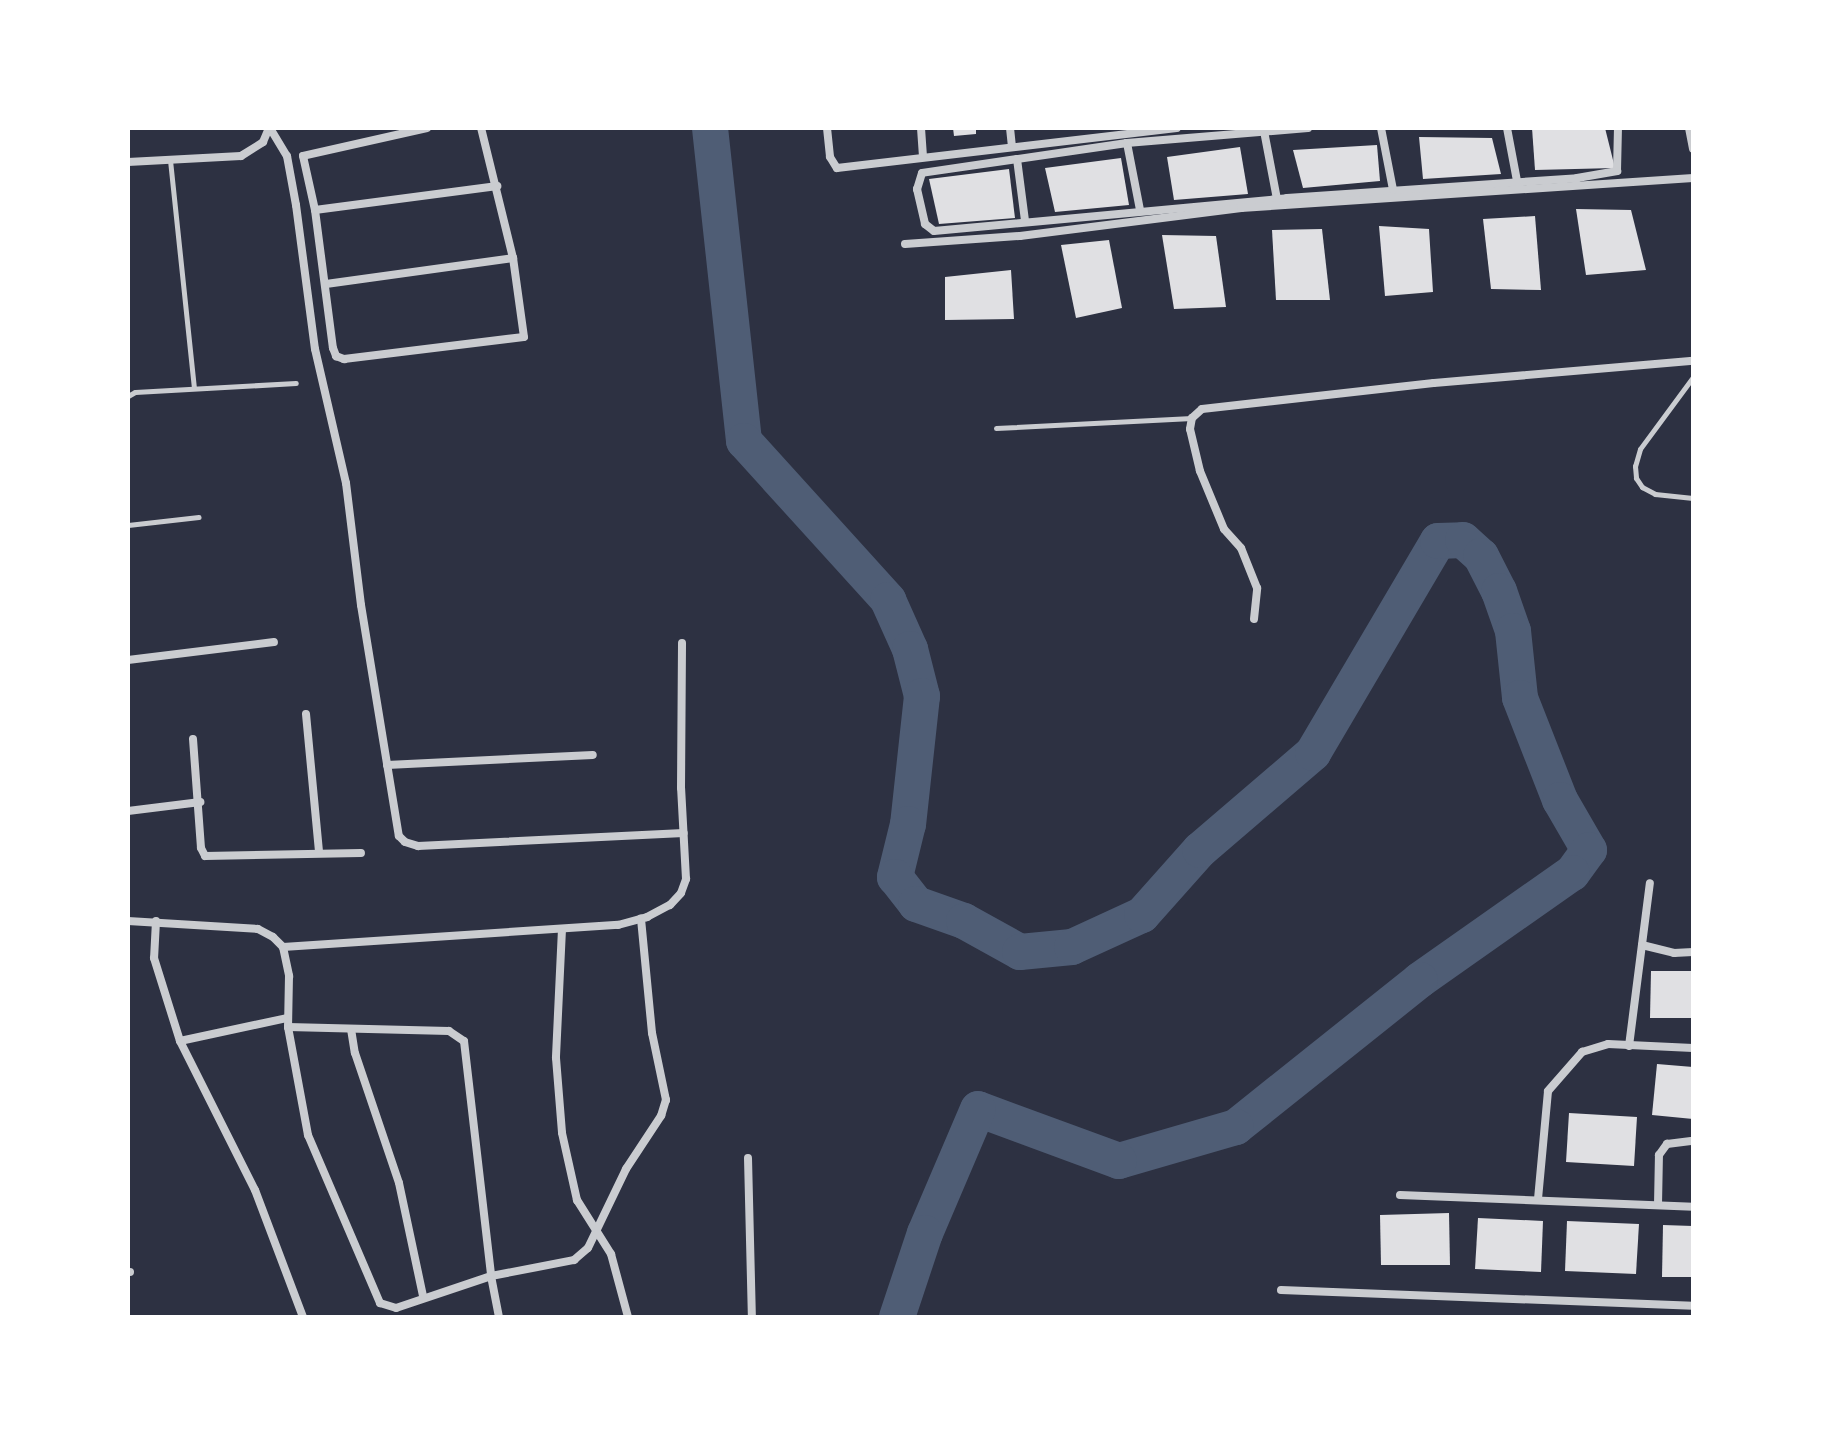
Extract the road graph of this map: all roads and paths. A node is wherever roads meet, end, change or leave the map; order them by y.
1 (269, 128) edge
2 (427, 128) edge
3 (481, 128) edge
4 (827, 128) edge
5 (921, 128) edge
6 (1010, 128) edge
7 (1177, 128) edge
8 (1308, 128) edge
9 (1381, 128) edge
10 (1507, 128) edge
11 (1618, 128) edge
12 (1689, 128) edge
13 (1264, 131) junction
14 (1099, 132) edge
15 (1127, 143) junction
16 (1012, 147) junction
17 (1693, 149) edge
18 (923, 157) junction
19 (170, 159) junction
20 (1017, 159) junction
21 (128, 162) edge
22 (1693, 178) edge
23 (1517, 181) junction
24 (497, 186) junction
25 (1393, 190) junction
26 (1277, 199) junction
27 (315, 210) junction
28 (1140, 210) junction
29 (1025, 221) junction
30 (905, 244) dead end
31 (513, 258) junction
32 (326, 284) junction
33 (1693, 361) edge
34 (1693, 377) edge
35 (296, 383) dead end
36 (194, 387) junction
37 (128, 396) edge
38 (1192, 418) junction
39 (996, 428) dead end
40 (1693, 498) edge
41 (199, 517) dead end
42 (128, 525) edge
43 (1254, 619) dead end
44 (274, 642) dead end
45 (682, 643) dead end
46 (128, 660) edge
47 (306, 714) dead end
48 (193, 739) dead end
49 (593, 755) dead end
50 (387, 765) junction
51 (200, 802) junction
52 (128, 811) edge
53 (684, 833) junction
54 (319, 852) junction
55 (361, 853) dead end
56 (1650, 883) dead end
57 (641, 919) junction
58 (128, 921) edge
59 (156, 921) junction
60 (562, 929) junction
61 (1642, 945) junction
62 (283, 947) junction
63 (1693, 952) edge
64 (288, 1022) junction
65 (351, 1029) junction
66 (180, 1041) junction
67 (1629, 1046) junction
68 (1693, 1048) edge
69 (1693, 1141) edge
70 (748, 1158) dead end
71 (1400, 1195) dead end
72 (1538, 1199) junction
73 (1658, 1205) junction
74 (1693, 1207) edge
75 (596, 1231) junction
76 (491, 1276) junction
77 (1281, 1290) dead end
78 (423, 1296) junction
79 (1693, 1306) edge
80 (303, 1317) edge
81 (499, 1317) edge
82 (628, 1317) edge
83 (752, 1317) edge

1 - 19 street
1 - 50 street
2 - 27 street
3 - 24 street
4 - 18 street
5 - 18 street
6 - 16 street
7 - 14 street
8 - 13 street
9 - 25 street
10 - 23 street
11 - 23 street
12 - 17 street
13 - 15 street
13 - 26 street
14 - 16 street
15 - 20 street
15 - 28 street
16 - 18 street
19 - 21 street
19 - 36 lane
20 - 29 street
20 - 29 street
22 - 30 street
23 - 25 street
24 - 27 street
24 - 31 street
25 - 26 street
26 - 28 street
27 - 32 street
28 - 29 street
31 - 32 street
31 - 32 street
33 - 38 street
34 - 40 lane
35 - 36 lane
36 - 37 lane
38 - 39 lane
38 - 43 street
41 - 42 lane
44 - 46 street
45 - 53 street
47 - 54 street
48 - 51 street
49 - 50 street
50 - 53 street
51 - 52 street
51 - 54 street
53 - 57 street
54 - 55 street
56 - 61 street
57 - 60 street
57 - 75 street
58 - 59 street
59 - 62 street
59 - 66 street
60 - 62 street
60 - 75 street
61 - 63 street
61 - 67 street
62 - 64 street
64 - 65 street
64 - 66 street
64 - 78 street
65 - 76 street
65 - 78 street
66 - 80 street
67 - 68 street
67 - 72 street
69 - 73 street
70 - 83 street
71 - 72 street
72 - 73 street
73 - 74 street
75 - 76 street
75 - 82 street
76 - 78 street
76 - 81 street
77 - 79 street

